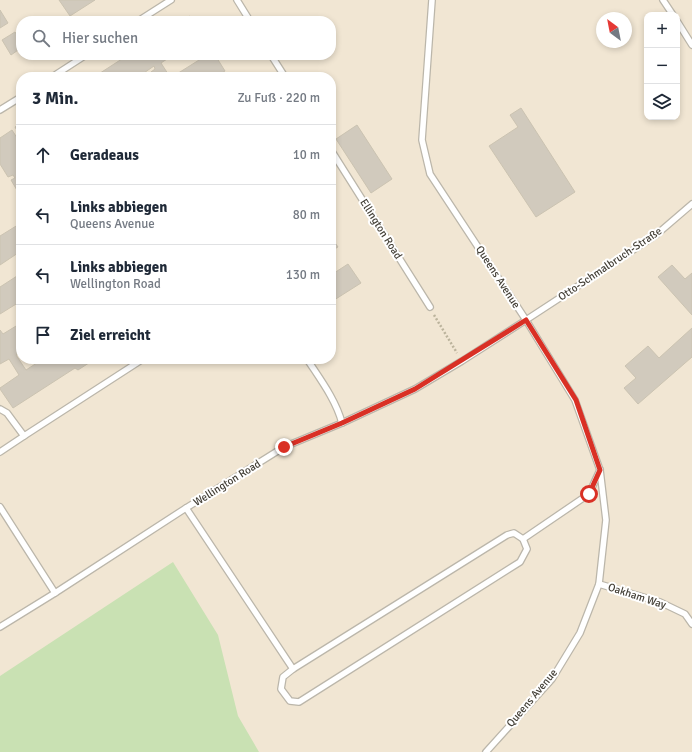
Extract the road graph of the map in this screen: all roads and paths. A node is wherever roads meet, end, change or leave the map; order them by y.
1 (171, 0) edge
2 (237, 0) edge
3 (432, 0) edge
4 (663, 0) edge
5 (671, 12) edge
6 (146, 16) edge
7 (247, 16) edge
8 (680, 27) edge
9 (692, 45) edge
10 (78, 60) edge
11 (274, 60) edge
12 (60, 72) edge
13 (282, 72) edge
14 (16, 100) edge
15 (0, 110) edge
16 (336, 158) edge
17 (692, 204) edge
18 (430, 307) joint
19 (526, 320) junction
20 (462, 361) junction
21 (135, 364) edge
22 (310, 364) edge
23 (0, 409) edge
24 (342, 423) junction
25 (24, 436) junction
26 (0, 452) edge
27 (600, 470) junction
28 (0, 506) edge
29 (186, 508) junction
30 (523, 539) junction
31 (599, 584) junction
32 (55, 593) junction
33 (692, 624) edge
34 (0, 627) edge
35 (293, 669) junction
36 (486, 752) edge

1 - 6 lane
2 - 7 lane
3 - 19 lane, Queens Avenue
4 - 5 lane
8 - 9 lane
10 - 12 lane
11 - 13 lane
14 - 15 lane
16 - 18 lane, Ellington Road
17 - 19 lane, Otto-Schmalbruch-Straße
18 - 20 path
19 - 20 lane, Wellington Road
19 - 27 lane, Queens Avenue
20 - 24 lane, Wellington Road
21 - 25 lane
22 - 24 lane
23 - 25 lane
24 - 29 lane, Wellington Road
25 - 26 lane
27 - 30 lane
27 - 31 lane, Queens Avenue
28 - 32 lane
29 - 32 lane, Wellington Road
29 - 35 lane
30 - 35 lane
30 - 35 lane
31 - 33 lane, Oakham Way
31 - 36 lane, Queens Avenue
32 - 34 lane, Wellington Road

